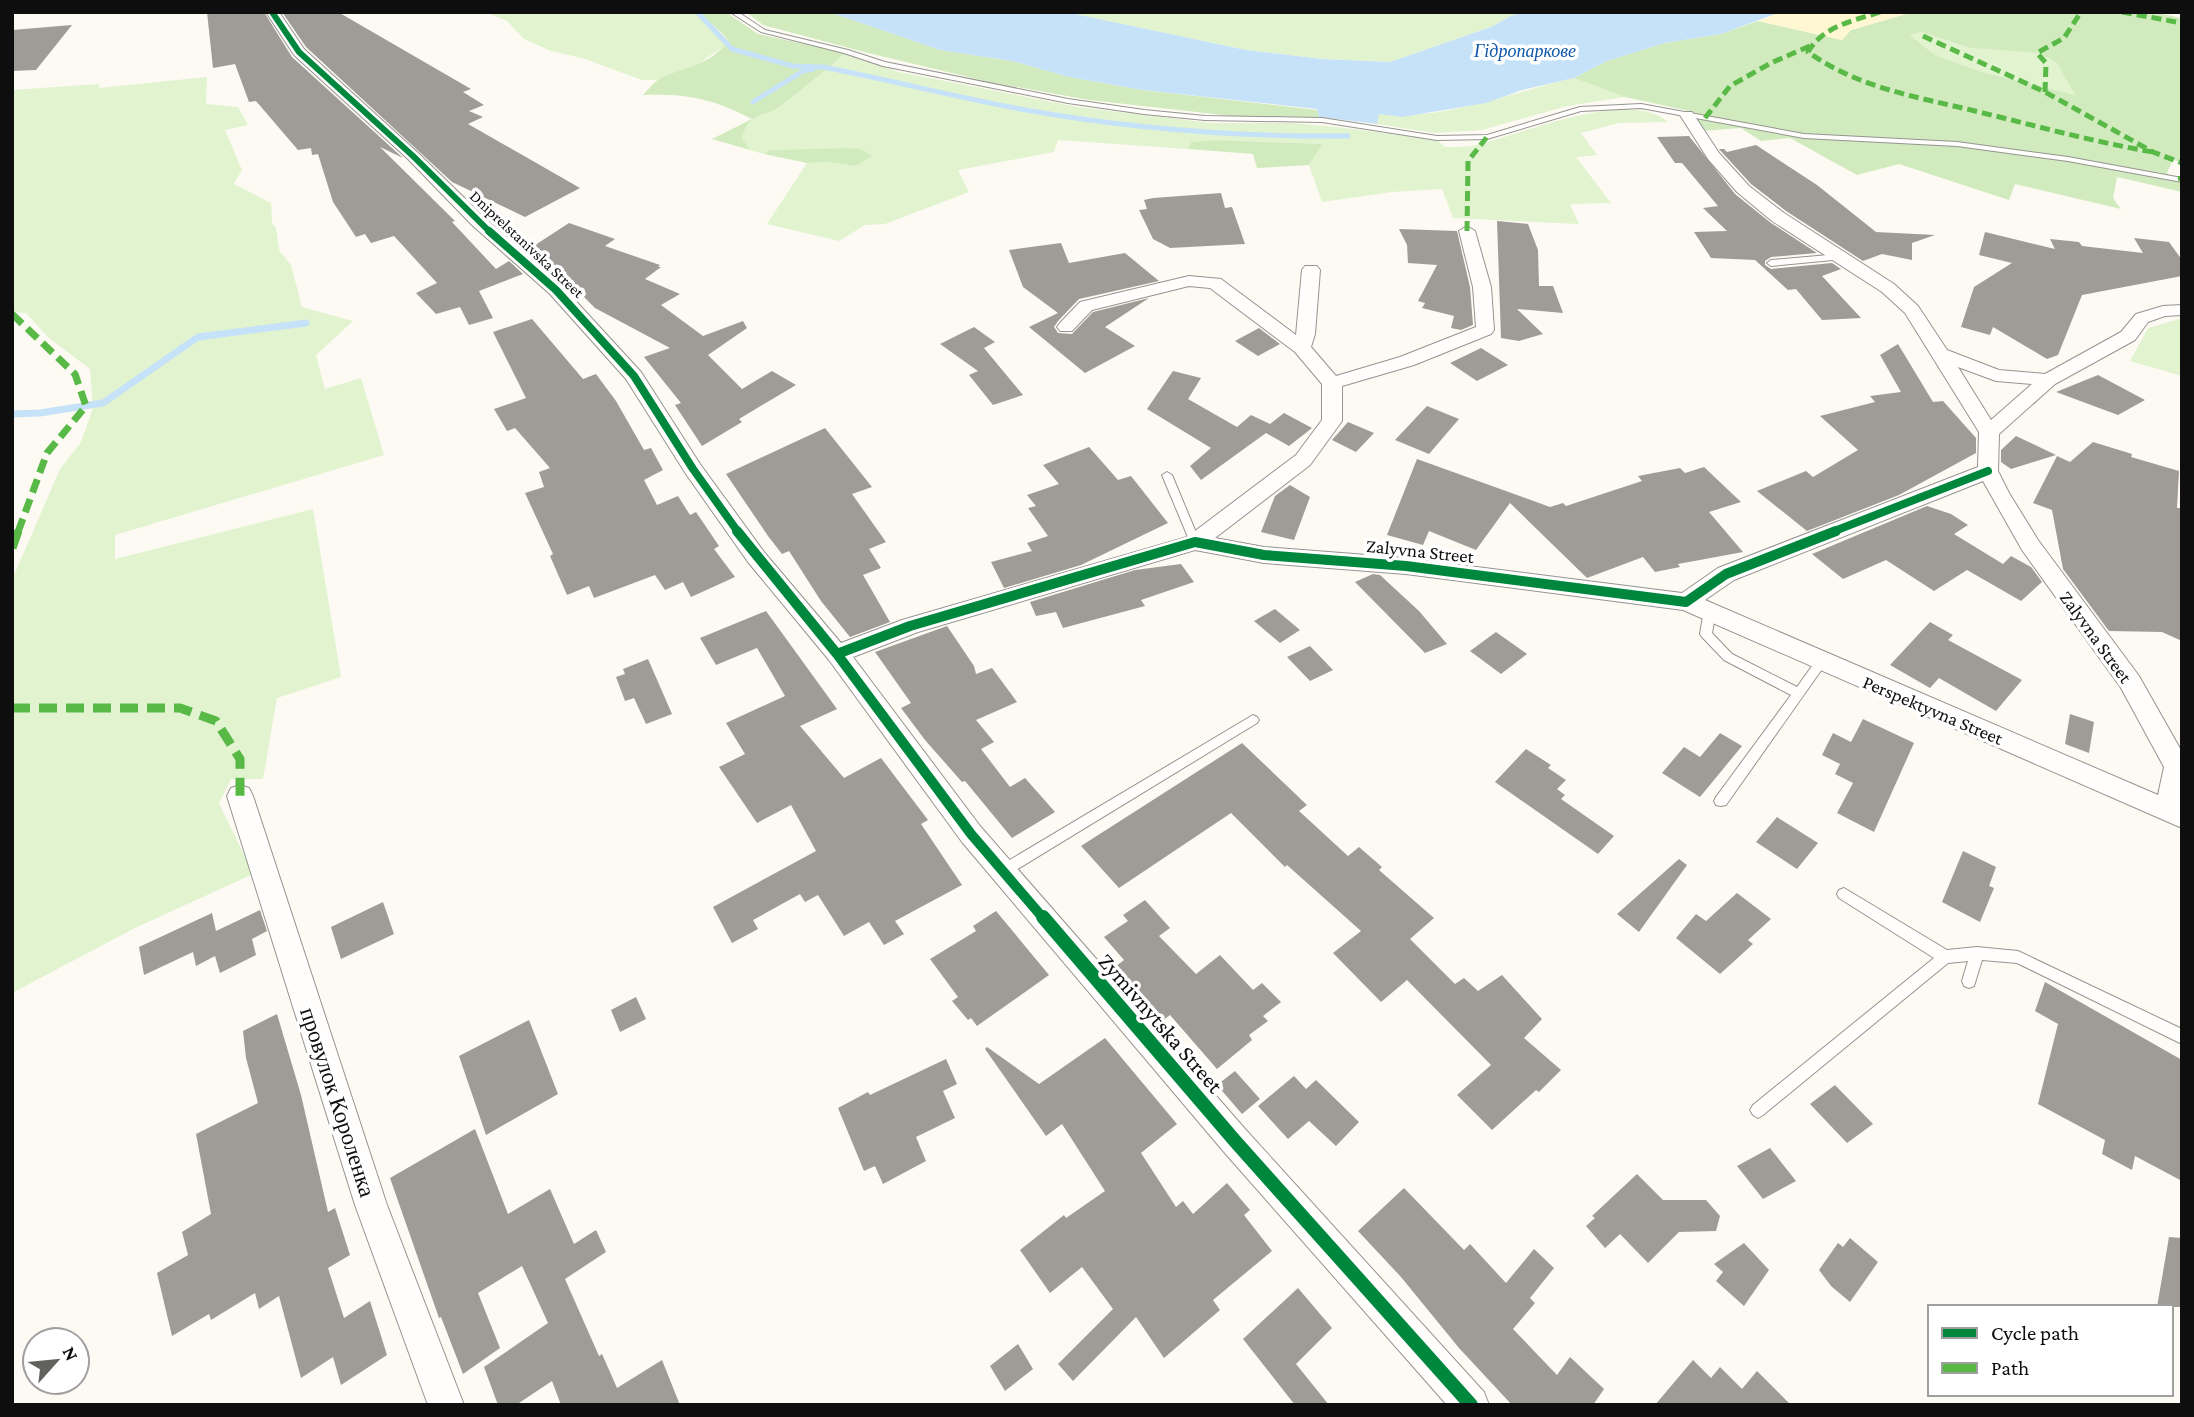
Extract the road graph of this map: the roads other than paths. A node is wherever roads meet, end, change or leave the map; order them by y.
1 (272, 12) edge
2 (733, 12) edge
3 (1688, 115) junction
4 (2182, 180) edge
5 (1467, 231) dead end
6 (1840, 257) junction
7 (1771, 263) dead end
8 (1311, 270) dead end
9 (2182, 310) edge
10 (1066, 327) dead end
11 (1302, 348) junction
12 (1940, 354) junction
13 (2048, 380) junction
14 (1332, 383) junction
15 (1989, 432) junction
16 (1988, 471) junction
17 (1167, 475) dead end
18 (1195, 542) junction
19 (1686, 602) junction
20 (1710, 610) junction
21 (837, 654) junction
22 (1821, 662) junction
23 (1799, 694) junction
24 (1253, 720) dead end
25 (240, 796) dead end
26 (1721, 801) dead end
27 (2175, 814) edge
28 (1003, 871) junction
29 (1844, 894) dead end
30 (1977, 953) junction
31 (1945, 957) junction
32 (1969, 981) dead end
33 (2182, 1037) edge
34 (1758, 1110) dead end
35 (446, 1405) edge
36 (1471, 1405) edge

1 - 21 street, Dniprelstanivska Street
2 - 3 lane
3 - 4 lane
3 - 6 street
5 - 14 street
6 - 7 lane
6 - 12 street
8 - 11 street
9 - 13 street
10 - 11 street
11 - 14 street
12 - 13 street
12 - 15 street
13 - 15 street
14 - 18 street, Zalyvna Street
15 - 16 street
16 - 19 street
16 - 27 street, Zalyvna Street
17 - 18 lane
18 - 19 street, Zalyvna Street
18 - 21 street, Zalyvna Street
19 - 20 street, Perspektyvna Street
20 - 22 street, Perspektyvna Street
20 - 23 lane
21 - 28 street, Zymivnytska Street
22 - 23 lane
22 - 27 street, Perspektyvna Street
23 - 26 lane
24 - 28 lane
25 - 35 street, провулок Короленка
28 - 36 street, Zymivnytska Street
29 - 31 lane
30 - 31 lane
30 - 32 lane
30 - 33 lane
31 - 34 lane

